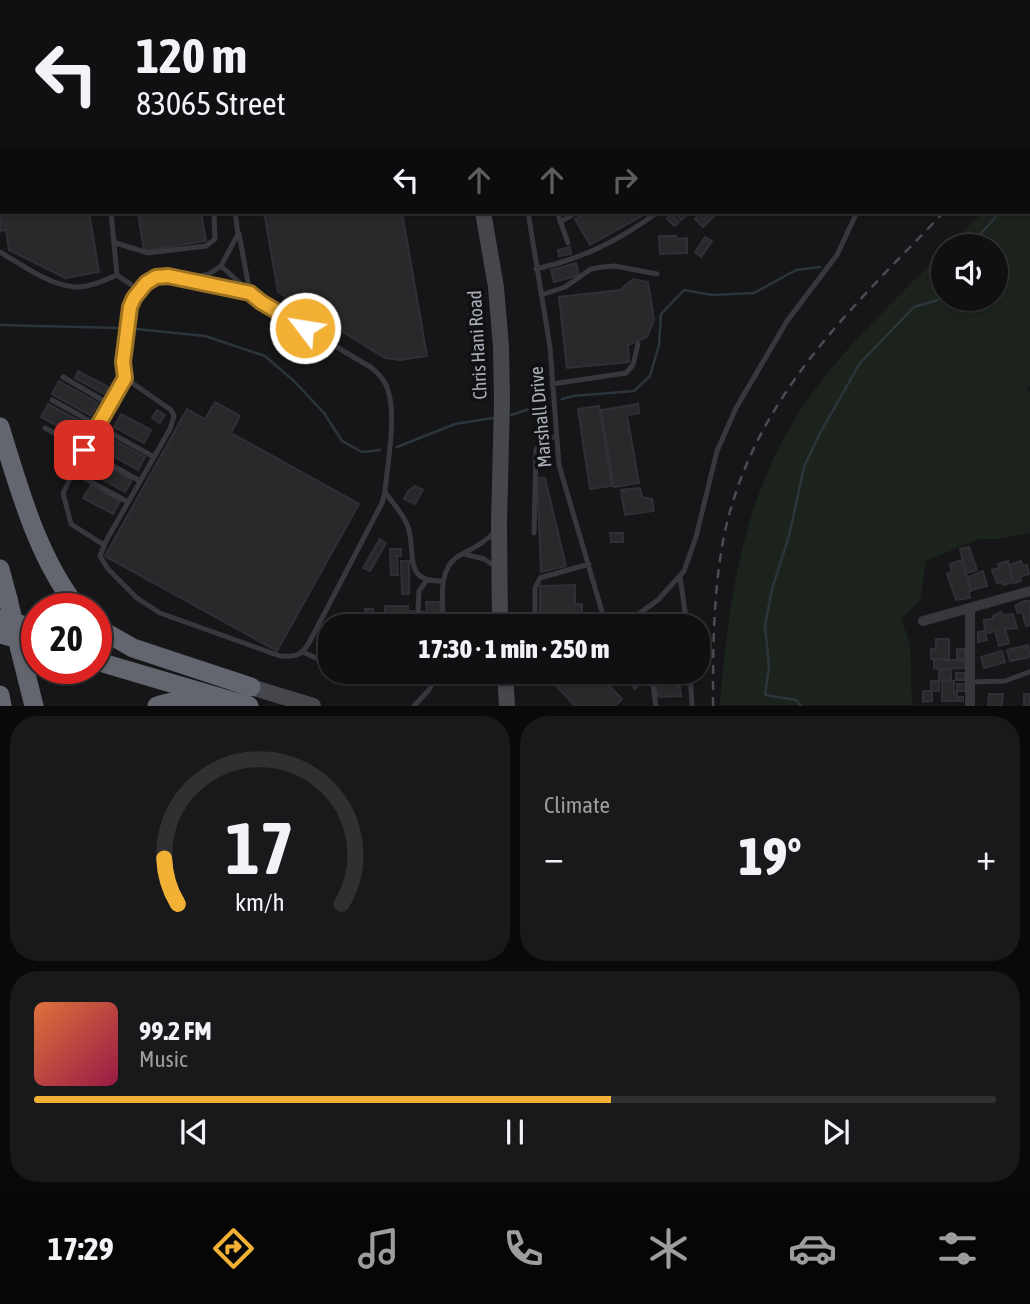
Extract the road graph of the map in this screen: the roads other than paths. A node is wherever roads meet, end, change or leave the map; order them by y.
1 (111, 214) edge
2 (214, 214) edge
3 (234, 214) edge
4 (483, 214) edge
5 (528, 214) edge
6 (558, 214) edge
7 (574, 214) edge
8 (655, 214) edge
9 (856, 214) edge
10 (561, 222) junction
11 (239, 234) junction
12 (116, 243) junction
13 (568, 243) dead end
14 (0, 252) edge
15 (221, 266) junction
16 (536, 269) junction
17 (657, 274) dead end
18 (117, 275) junction
19 (190, 279) junction
20 (139, 290) junction
21 (250, 293) junction
22 (541, 295) junction
23 (638, 344) dead end
24 (63, 377) dead end
25 (125, 378) junction
26 (552, 384) junction
27 (52, 400) dead end
28 (109, 404) junction
29 (97, 424) junction
30 (0, 427) edge
31 (45, 428) dead end
32 (556, 436) junction
33 (84, 450) junction
34 (154, 457) junction
35 (73, 472) junction
36 (502, 476) junction
37 (140, 481) junction
38 (385, 492) junction
39 (128, 502) junction
40 (499, 524) junction
41 (534, 533) dead end
42 (104, 545) junction
43 (464, 554) junction
44 (589, 564) junction
45 (0, 569) edge
46 (500, 574) junction
47 (680, 576) junction
48 (427, 580) junction
49 (443, 580) junction
50 (1030, 591) edge
51 (65, 593) edge
52 (970, 608) junction
53 (418, 612) dead end
54 (443, 614) edge
55 (500, 614) edge
56 (509, 614) edge
57 (535, 614) edge
58 (603, 614) edge
59 (638, 614) edge
60 (685, 614) edge
61 (0, 619) edge
62 (923, 621) dead end
63 (21, 625) edge
64 (21, 629) edge
65 (0, 634) edge
66 (112, 636) edge
67 (21, 643) edge
68 (112, 650) edge
69 (303, 652) junction
70 (318, 659) edge
71 (112, 665) edge
72 (1029, 672) edge
73 (970, 682) junction
74 (32, 684) edge
75 (432, 684) edge
76 (506, 684) edge
77 (653, 684) edge
78 (691, 684) edge
79 (0, 695) edge
80 (250, 696) edge
81 (2, 705) edge
82 (34, 705) edge
83 (157, 705) edge
84 (223, 705) edge
85 (313, 705) edge
86 (414, 705) edge
87 (507, 705) edge
88 (656, 705) edge
89 (692, 705) edge
90 (970, 705) edge

1 - 12 lane
2 - 12 lane
3 - 11 lane
4 - 36 main road, Chris Hani Road
5 - 16 lane, Marshall Drive
6 - 10 lane
7 - 10 lane
8 - 16 lane
9 - 47 lane
10 - 13 lane
11 - 15 lane
11 - 21 lane
12 - 18 lane
14 - 18 lane
15 - 19 lane
15 - 21 lane
16 - 22 lane, Marshall Drive
17 - 22 lane
18 - 20 lane
19 - 20 lane
19 - 21 lane
20 - 25 lane
21 - 38 lane
22 - 26 lane, Marshall Drive
23 - 26 lane
24 - 28 lane
25 - 28 lane
25 - 34 lane
26 - 32 lane, Marshall Drive
27 - 29 lane
28 - 29 lane
29 - 33 lane
29 - 34 lane
30 - 51 highway
31 - 33 lane
32 - 41 lane
32 - 44 lane, Marshall Drive
33 - 35 lane
33 - 37 lane
34 - 37 lane
35 - 39 lane
35 - 42 lane
36 - 40 main road, Chris Hani Road
36 - 56 main road, Chris Hani Road
37 - 39 lane
38 - 48 lane
38 - 69 lane
39 - 42 lane
40 - 43 lane
40 - 46 main road, Chris Hani Road
42 - 69 lane
43 - 46 lane
43 - 49 lane
44 - 57 lane
44 - 58 lane, Marshall Drive
45 - 64 highway, bridge
46 - 55 main road, Chris Hani Road
47 - 59 lane
47 - 60 lane
48 - 49 lane
48 - 53 lane
49 - 54 lane
50 - 52 street
52 - 62 street
52 - 73 street
61 - 63 highway
65 - 67 highway
66 - 80 highway
68 - 80 highway
69 - 70 lane
71 - 80 highway
72 - 73 lane
73 - 90 street
74 - 82 highway
75 - 86 lane
76 - 87 main road
77 - 88 lane
78 - 89 lane
79 - 81 highway
80 - 85 main road
83 - 84 highway

